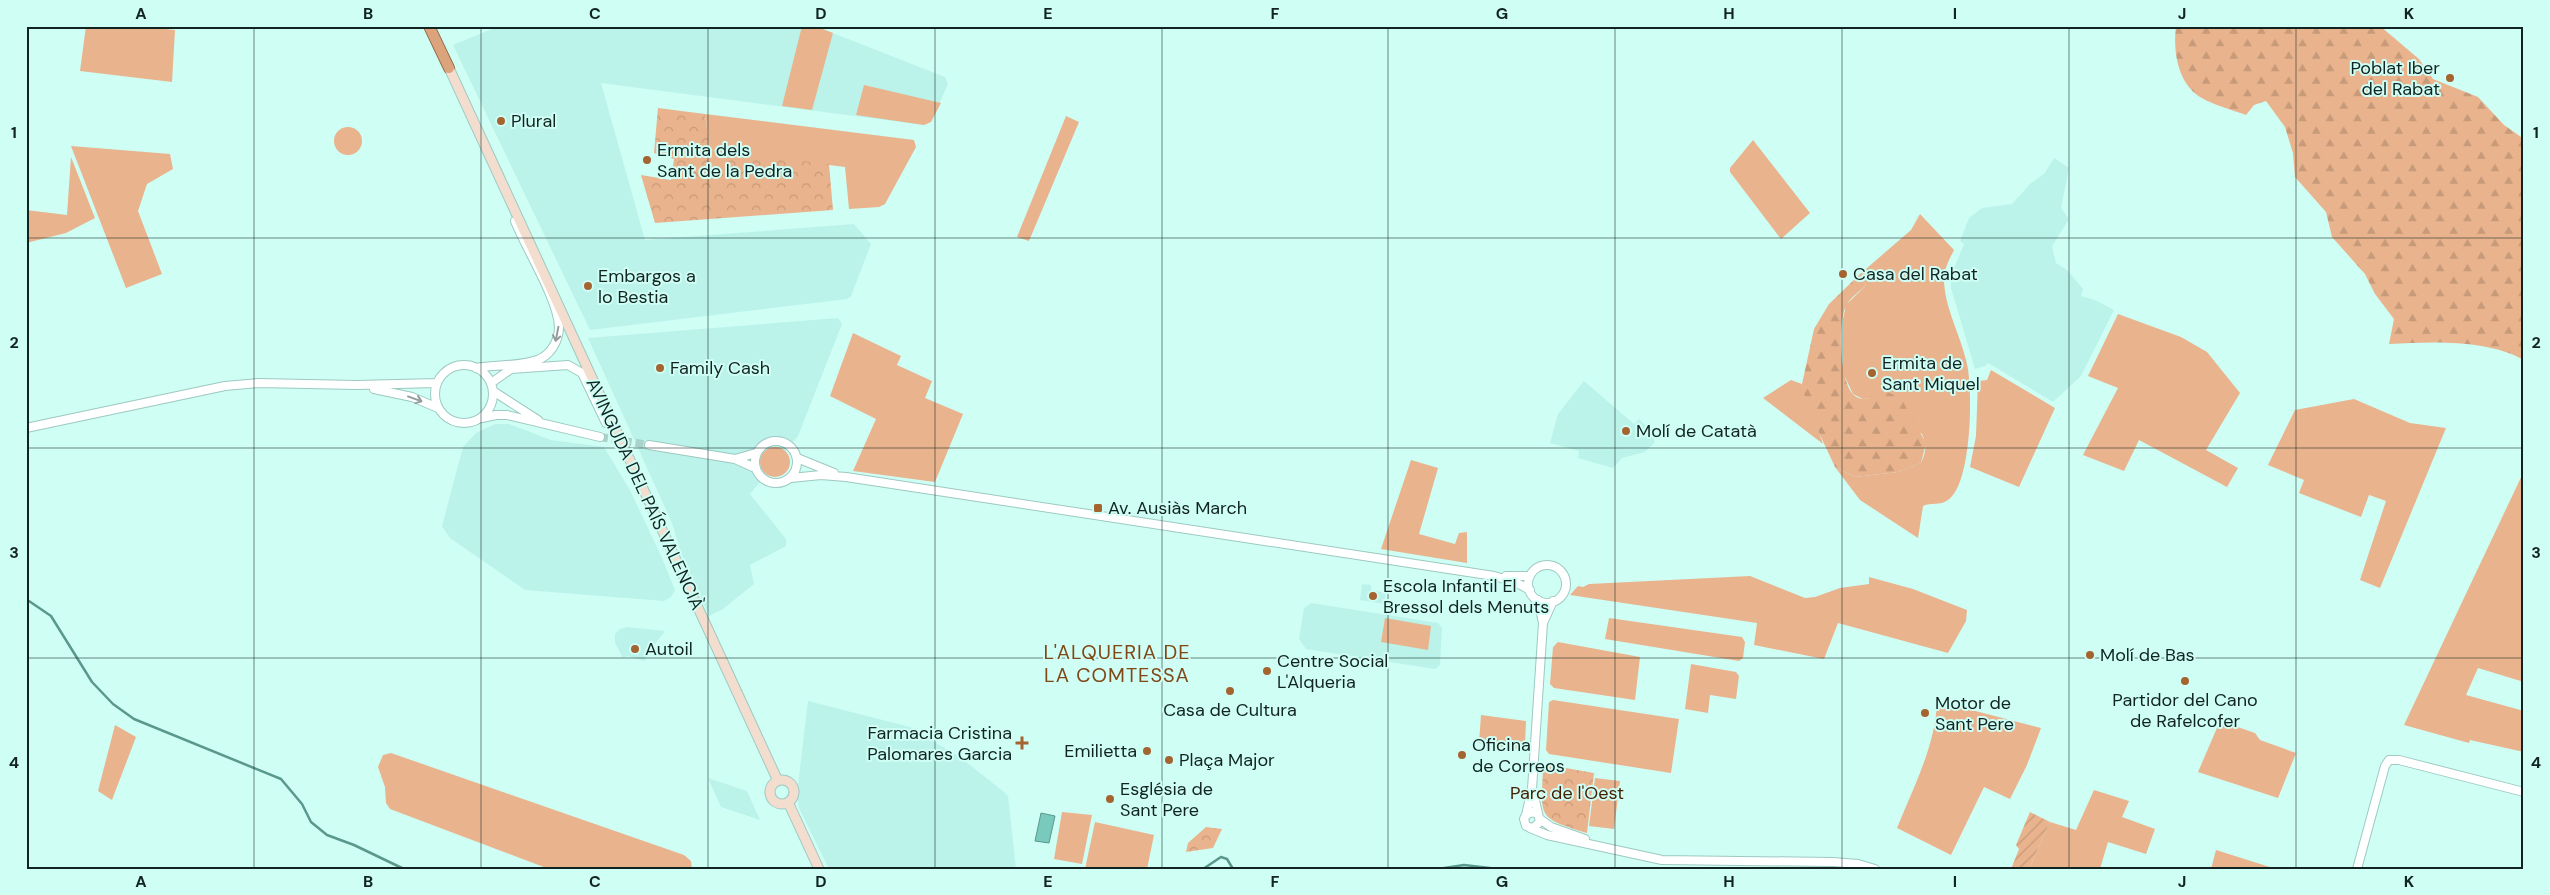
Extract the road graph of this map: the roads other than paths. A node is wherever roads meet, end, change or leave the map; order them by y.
1 (429, 26) edge
2 (449, 68) joint
3 (513, 207) junction
4 (476, 368) junction
5 (436, 383) junction
6 (357, 385) junction
7 (492, 387) junction
8 (438, 408) junction
9 (481, 418) junction
10 (548, 426) junction
11 (614, 426) junction
12 (26, 428) edge
13 (600, 437) tunnel mouth
14 (649, 445) tunnel mouth
15 (756, 453) junction
16 (797, 458) junction
17 (735, 460) junction
18 (755, 468) junction
19 (846, 477) junction
20 (791, 478) junction
21 (1494, 576) junction
22 (1530, 576) junction
23 (1530, 590) junction
24 (1538, 600) junction
25 (1553, 601) junction
26 (1543, 624) junction
27 (778, 781) junction
28 (1532, 789) junction
29 (2524, 792) edge
30 (788, 802) junction
31 (1526, 815) junction
32 (1539, 816) junction
33 (1530, 828) junction
34 (1594, 843) junction
35 (819, 869) edge
36 (1874, 869) edge
37 (2357, 869) edge

1 - 2 highway
2 - 3 main road, AVINGUDA DEL PAÍS VALENCIÀ
3 -> 4 street
3 - 11 main road, AVINGUDA DEL PAÍS VALENCIÀ
4 - 5 street
4 - 7 street
5 - 6 street
5 - 8 street
6 -> 8 street
6 - 12 street
7 - 9 street
7 - 10 street
7 - 11 street
8 - 9 street
9 - 10 street
10 - 13 street
11 - 27 main road, AVINGUDA DEL PAÍS VALENCIÀ
14 - 17 street
15 - 16 street
15 - 17 street
15 - 18 street
16 - 19 street
16 - 20 street
17 - 18 street
18 - 20 street
19 - 20 street
19 - 21 street
21 - 22 street
21 - 23 street
22 - 23 street
22 - 25 street
23 - 24 street
24 - 25 street
24 - 26 street
25 - 26 street
26 - 28 street
27 - 30 main road
27 - 30 main road
28 - 31 street
28 - 32 street
29 - 37 street
30 - 35 main road
31 - 32 street
31 - 33 street
32 - 33 street
32 - 34 street
33 - 34 street
34 - 36 street

